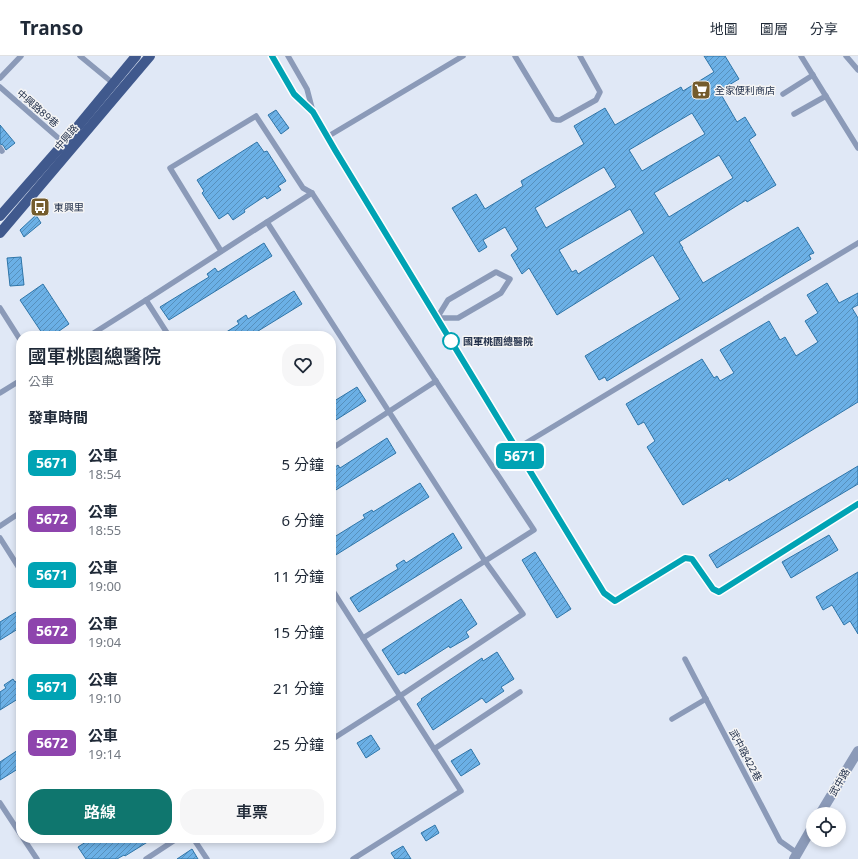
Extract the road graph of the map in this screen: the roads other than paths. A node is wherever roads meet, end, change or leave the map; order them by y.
1 (21, 56) edge
2 (80, 56) edge
3 (136, 56) edge
4 (150, 56) edge
5 (272, 56) edge
6 (288, 56) edge
7 (463, 56) edge
8 (515, 56) edge
9 (580, 56) edge
10 (801, 56) edge
11 (846, 56) edge
12 (858, 70) edge
13 (813, 75) junction
14 (0, 78) edge
15 (113, 83) junction
16 (0, 87) edge
17 (123, 89) junction
18 (783, 94) dead end
19 (826, 96) junction
20 (313, 112) junction
21 (794, 114) dead end
22 (327, 137) junction
23 (64, 143) junction
24 (858, 148) edge
25 (312, 193) junction
26 (0, 216) edge
27 (267, 222) junction
28 (1, 231) edge
29 (858, 243) edge
30 (221, 251) junction
31 (146, 300) junction
32 (0, 308) edge
33 (437, 318) junction
34 (97, 331) edge
35 (166, 331) edge
36 (16, 333) edge
37 (436, 381) junction
38 (16, 383) edge
39 (0, 393) edge
40 (389, 411) junction
41 (336, 446) edge
42 (516, 449) junction
43 (858, 504) edge
44 (16, 515) edge
45 (0, 526) edge
46 (0, 538) edge
47 (485, 561) junction
48 (16, 563) edge
49 (336, 596) edge
50 (363, 638) junction
51 (686, 659) dead end
52 (520, 692) dead end
53 (400, 696) junction
54 (706, 699) junction
55 (672, 718) dead end
56 (336, 737) edge
57 (434, 749) junction
58 (858, 750) edge
59 (0, 803) edge
60 (824, 807) edge
61 (16, 827) edge
62 (806, 838) edge
63 (26, 843) edge
64 (170, 843) edge
65 (196, 843) edge
66 (796, 856) edge
67 (37, 859) edge
68 (146, 859) edge
69 (207, 859) edge
70 (353, 859) edge

1 - 14 lane
2 - 15 lane
3 - 15 main road, 中興路
4 - 17 main road, 中興路
5 - 20 lane
6 - 20 lane
7 - 22 lane
8 - 9 lane
10 - 13 lane
11 - 12 lane
13 - 18 lane
13 - 19 lane
15 - 17 lane
15 - 23 main road, 中興路
16 - 23 lane, 中興路89巷
17 - 28 main road, 中興路
19 - 21 lane
19 - 24 lane
20 - 22 lane
22 - 33 lane
23 - 26 main road, 中興路
25 - 27 lane
25 - 30 lane
25 - 37 lane
27 - 30 lane
27 - 40 lane
29 - 42 lane
30 - 31 lane
31 - 34 lane
31 - 35 lane
32 - 36 lane
33 - 33 lane
33 - 42 lane
37 - 40 lane
37 - 47 lane
38 - 39 lane
40 - 41 lane
40 - 47 lane
42 - 43 lane
44 - 45 lane
46 - 48 lane
47 - 50 lane
47 - 53 lane
49 - 50 lane
50 - 53 lane
51 - 54 lane, 武中路422巷
52 - 57 lane
53 - 56 lane
53 - 57 lane
54 - 55 lane
54 - 66 lane, 武中路422巷
57 - 70 lane
58 - 60 street, 武中路
59 - 61 lane
62 - 66 street
63 - 67 lane
64 - 68 lane
65 - 69 lane

